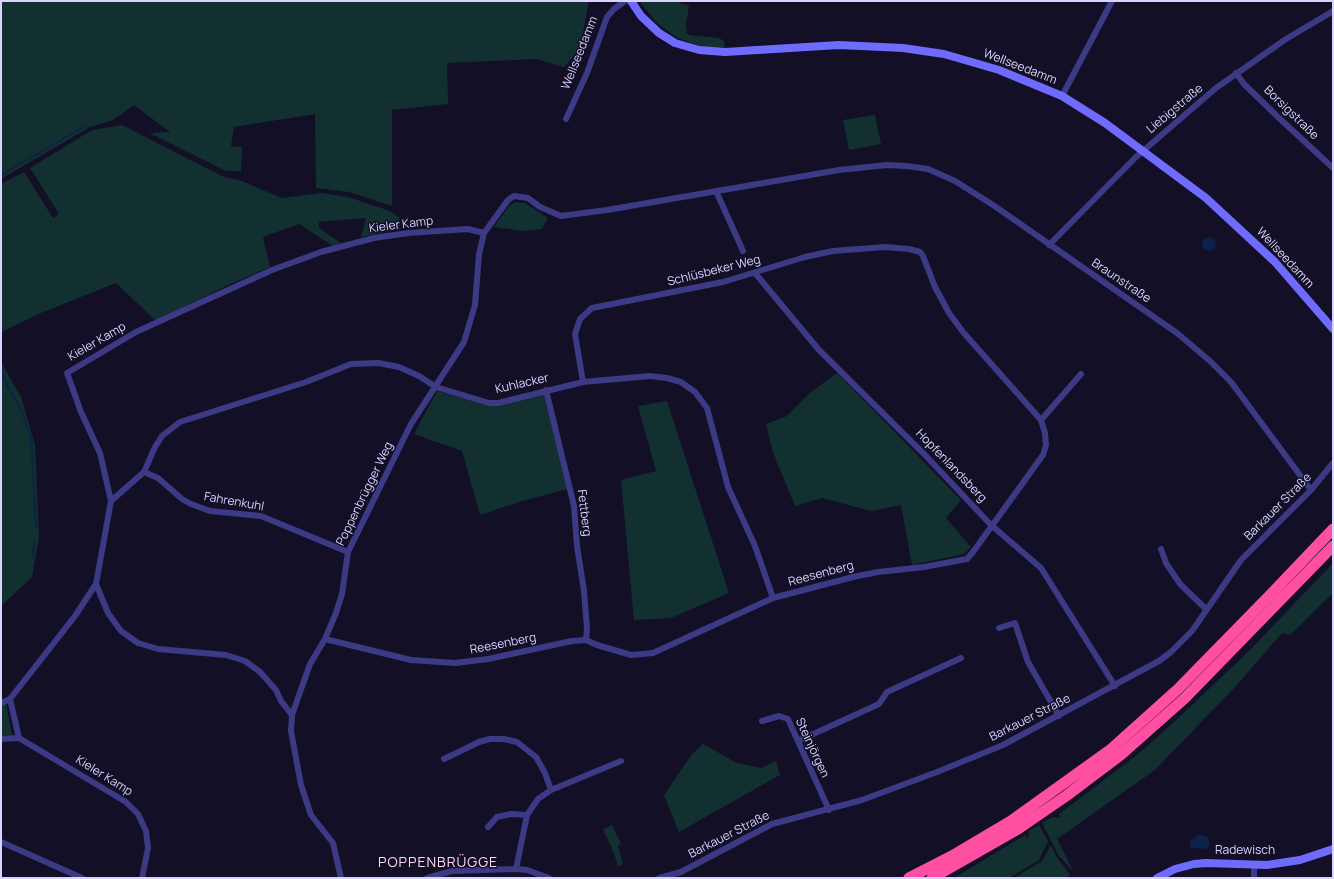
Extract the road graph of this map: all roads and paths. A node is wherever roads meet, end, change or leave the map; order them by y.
1 (625, 1) edge
2 (631, 1) edge
3 (1112, 1) edge
4 (1333, 12) edge
5 (1236, 73) junction
6 (1062, 96) junction
7 (566, 119) dead end
8 (1143, 150) junction
9 (1333, 168) edge
10 (716, 191) junction
11 (521, 196) joint
12 (484, 233) junction
13 (1049, 245) junction
14 (743, 250) dead end
15 (920, 252) joint
16 (756, 273) junction
17 (1333, 329) edge
18 (1081, 374) dead end
19 (583, 382) junction
20 (436, 387) junction
21 (546, 390) junction
22 (1041, 420) junction
23 (1333, 463) edge
24 (144, 472) junction
25 (1311, 490) junction
26 (111, 501) junction
27 (991, 525) junction
28 (1333, 529) edge
29 (1333, 546) edge
30 (1161, 549) dead end
31 (348, 552) junction
32 (96, 584) junction
33 (773, 598) junction
34 (1206, 609) junction
35 (999, 628) dead end
36 (325, 639) junction
37 (586, 640) junction
38 (961, 658) dead end
39 (1115, 686) junction
40 (10, 699) junction
41 (1, 703) edge
42 (292, 715) junction
43 (1059, 716) junction
44 (762, 721) dead end
45 (19, 738) junction
46 (1, 739) edge
47 (798, 741) junction
48 (444, 759) dead end
49 (620, 761) dead end
50 (551, 790) junction
51 (829, 810) junction
52 (527, 815) junction
53 (488, 827) dead end
54 (1, 842) edge
55 (1333, 850) edge
56 (338, 866) junction
57 (1254, 866) junction
58 (516, 869) junction
59 (82, 878) edge
60 (142, 878) edge
61 (336, 878) edge
62 (341, 878) edge
63 (427, 878) edge
64 (549, 878) edge
65 (659, 878) edge
66 (908, 878) edge
67 (932, 878) edge
68 (1157, 878) edge
69 (1254, 878) edge

1 - 7 street, Wellseedamm
2 - 6 main road, Wellseedamm
3 - 6 street
4 - 5 street, Liebigstraße
5 - 8 street, Liebigstraße
5 - 9 street, Borsigstraße
6 - 8 main road, Wellseedamm
8 - 13 street, Liebigstraße
8 - 17 main road, Wellseedamm
10 - 11 street, Braunstraße
10 - 13 street, Braunstraße
10 - 14 street
11 - 12 street, Poppenbrügger Weg
12 - 20 street, Poppenbrügger Weg
12 - 26 street, Kieler Kamp
13 - 25 street, Braunstraße
15 - 16 street, Schlüsbeker Weg
15 - 22 street, Reesenberg
16 - 19 street, Schlüsbeker Weg
16 - 27 street, Hopfenlandsberg
18 - 22 street
19 - 21 street, Kuhlacker
19 - 33 street, Kuhlacker
20 - 21 street, Kuhlacker
20 - 24 street, Kuhlacker
20 - 31 street, Poppenbrügger Weg
21 - 37 street, Fettberg
22 - 27 street, Reesenberg
23 - 25 street, Barkauer Straße
24 - 26 street, Kuhlacker
24 - 31 street, Fahrenkuhl
25 - 34 street, Barkauer Straße
26 - 32 street, Kieler Kamp
27 - 33 street, Reesenberg
27 - 39 street, Hopfenlandsberg
28 - 66 highway
29 - 67 highway
30 - 34 street
31 - 36 street, Poppenbrügger Weg
32 - 40 street, Kieler Kamp
32 - 42 street
33 - 37 street, Reesenberg
34 - 39 street, Barkauer Straße
35 - 43 street
36 - 37 street, Reesenberg
36 - 42 street, Poppenbrügger Weg
38 - 47 street
39 - 43 street, Barkauer Straße
40 - 41 street, Kieler Kamp
40 - 45 street
42 - 56 street, Poppenbrügger Weg
43 - 51 street, Barkauer Straße
44 - 47 street, Steinjörgen
45 - 46 street
45 - 60 street, Kieler Kamp
47 - 51 street, Steinjörgen
48 - 50 street
49 - 50 street
50 - 52 street
51 - 65 street, Barkauer Straße
52 - 53 street
52 - 58 street
54 - 59 street
55 - 57 main road, Radewisch
56 - 61 street, Poppenbrügger Weg
56 - 62 street, Poppenbrügger Weg
57 - 68 main road, Radewisch
57 - 69 street
58 - 63 street
58 - 64 street

